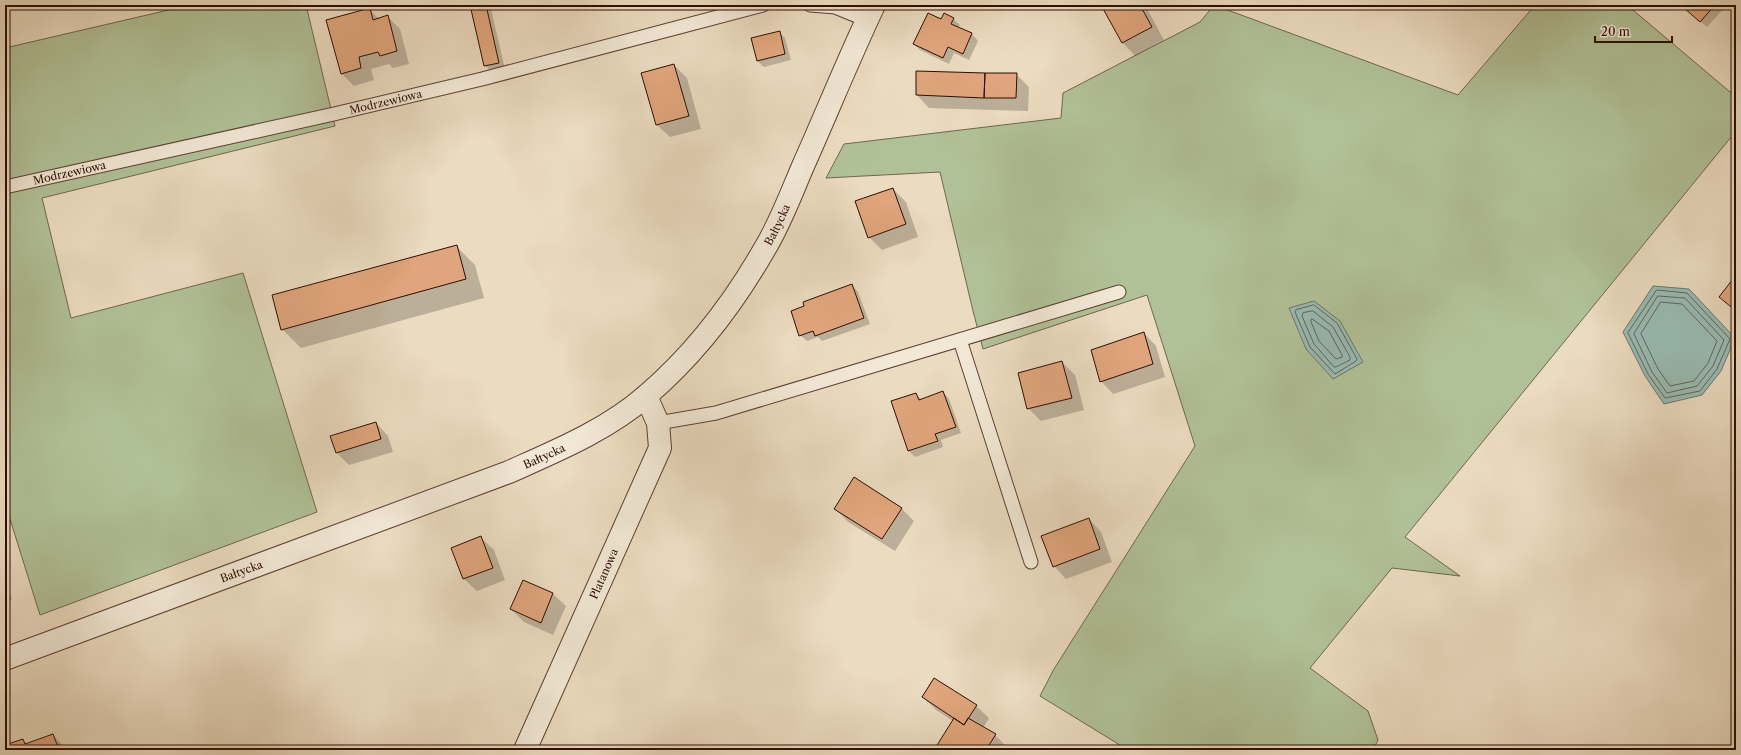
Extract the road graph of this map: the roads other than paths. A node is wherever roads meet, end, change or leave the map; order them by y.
1 (763, 5) edge
2 (810, 5) edge
3 (871, 13) edge
4 (5, 187) edge
5 (1119, 292) dead end
6 (960, 340) junction
7 (646, 396) junction
8 (658, 423) junction
9 (1031, 562) dead end
10 (5, 659) edge
11 (525, 750) edge

1 - 4 lane, Modrzewiowa
2 - 3 lane
3 - 7 street, Bałtycka
5 - 6 lane
6 - 8 lane
6 - 9 lane
7 - 8 street, Platanowa
7 - 10 street, Bałtycka
8 - 11 street, Platanowa

